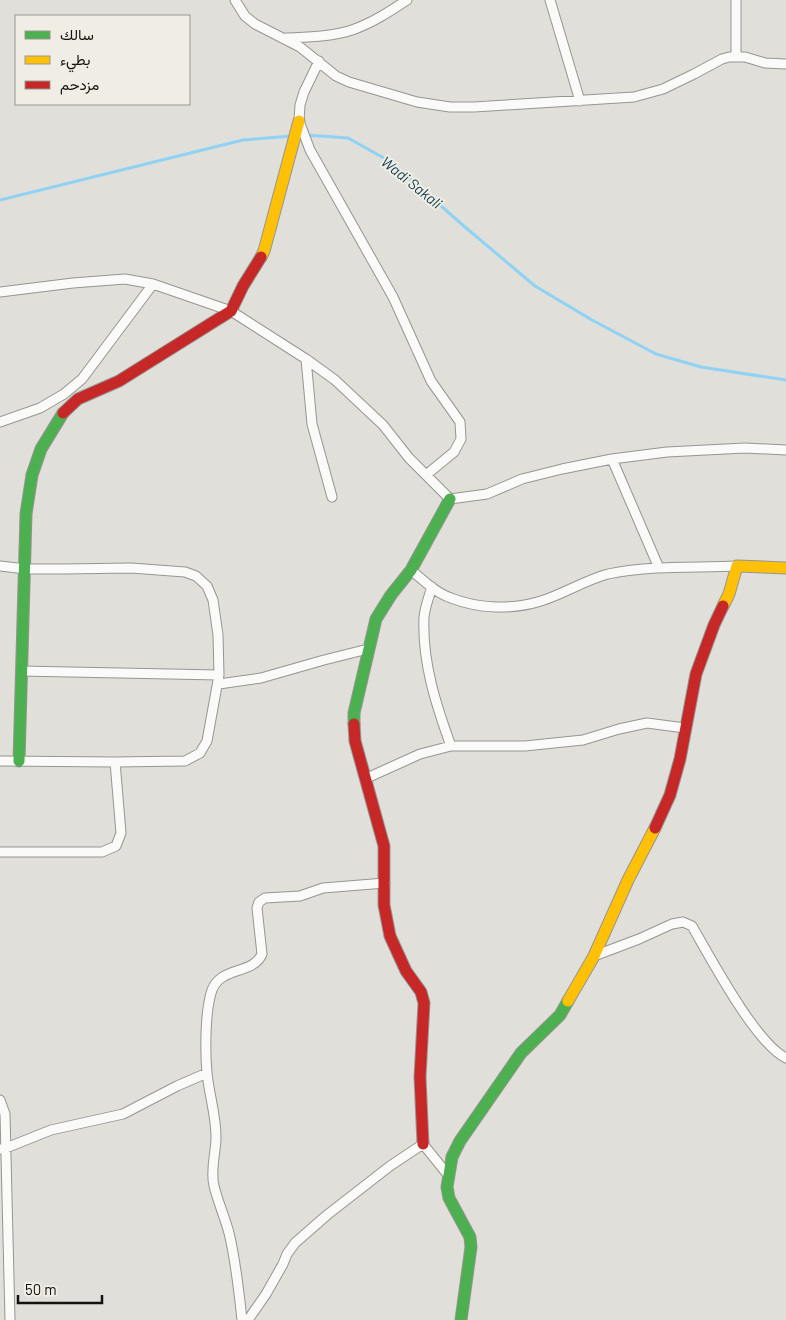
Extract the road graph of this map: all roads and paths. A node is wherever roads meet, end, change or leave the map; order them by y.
1 (235, 0) edge
2 (407, 0) edge
3 (550, 0) edge
4 (736, 0) edge
5 (285, 38) junction
6 (736, 57) junction
7 (319, 61) junction
8 (786, 64) edge
9 (580, 101) junction
10 (299, 121) junction
11 (152, 284) junction
12 (0, 292) edge
13 (230, 311) junction
14 (306, 359) junction
15 (64, 394) junction
16 (78, 399) junction
17 (0, 422) edge
18 (786, 450) edge
19 (612, 459) junction
20 (426, 476) junction
21 (332, 497) dead end
22 (450, 499) junction
23 (0, 566) edge
24 (737, 566) junction
25 (659, 568) junction
26 (786, 568) edge
27 (26, 569) junction
28 (411, 570) junction
29 (432, 587) junction
30 (368, 649) junction
31 (21, 671) junction
32 (219, 679) junction
33 (685, 728) junction
34 (451, 746) junction
35 (19, 760) junction
36 (0, 761) edge
37 (115, 762) junction
38 (367, 778) junction
39 (0, 852) edge
40 (385, 883) junction
41 (594, 956) junction
42 (786, 1058) edge
43 (207, 1073) junction
44 (0, 1100) edge
45 (423, 1144) junction
46 (3, 1149) edge
47 (448, 1175) junction
48 (10, 1320) edge
49 (242, 1320) edge
50 (248, 1320) edge
51 (461, 1320) edge

1 - 5 street
2 - 5 street
3 - 9 street
4 - 6 street
5 - 7 street
6 - 8 street
6 - 9 street
7 - 9 street
7 - 10 street
10 - 13 street
10 - 20 street
11 - 12 street
11 - 13 street
11 - 15 street
13 - 14 street
13 - 16 street
14 - 20 street
14 - 21 street
15 - 16 street
15 - 17 street
16 - 27 street
18 - 19 street
19 - 22 street
19 - 25 street
20 - 22 street
22 - 28 street
23 - 27 street
24 - 25 street
24 - 26 street
24 - 33 street
25 - 29 street
27 - 31 street
27 - 32 street
28 - 29 street
28 - 30 street
29 - 34 street
30 - 32 street
30 - 38 street
31 - 32 street
31 - 35 street
32 - 37 street
33 - 34 street
33 - 41 street
34 - 38 street
35 - 36 street
35 - 37 street
37 - 39 street
38 - 40 street
40 - 43 street
40 - 45 street
41 - 42 street
41 - 47 street
43 - 46 street
43 - 49 street
44 - 46 street
45 - 47 street
45 - 50 street
46 - 48 street
47 - 51 street

